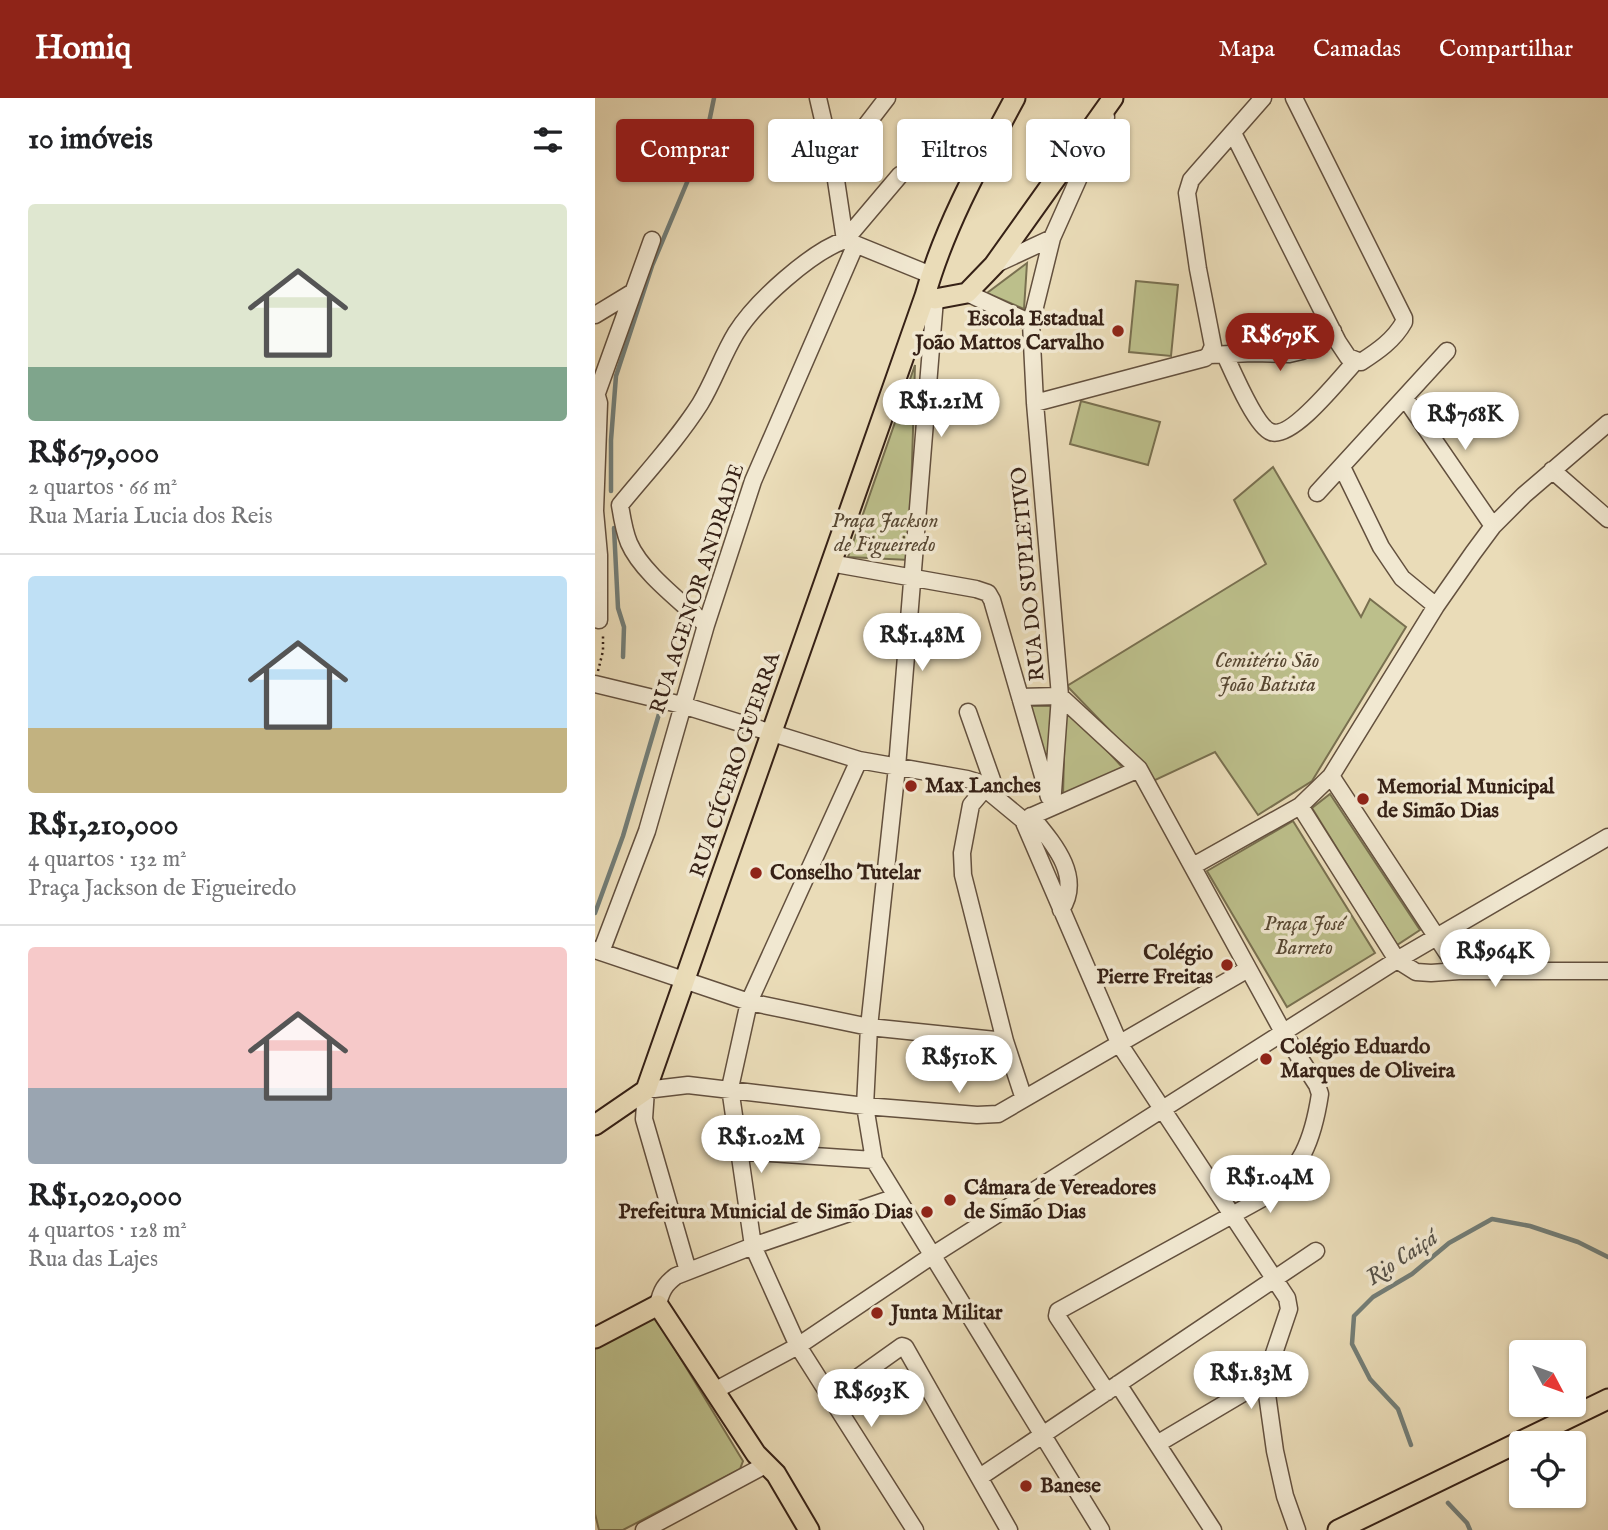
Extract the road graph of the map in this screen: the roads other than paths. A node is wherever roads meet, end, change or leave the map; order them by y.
1 (818, 98) edge
2 (887, 98) edge
3 (1015, 98) edge
4 (1114, 98) edge
5 (1263, 98) edge
6 (1294, 98) edge
7 (823, 119) edge
8 (871, 119) edge
9 (1233, 133) junction
10 (897, 179) edge
11 (837, 182) edge
12 (1052, 238) junction
13 (652, 240) dead end
14 (850, 243) junction
15 (994, 265) junction
16 (931, 275) junction
17 (633, 292) junction
18 (967, 293) junction
19 (930, 298) junction
20 (595, 315) edge
21 (1031, 323) junction
22 (1333, 331) junction
23 (1447, 351) dead end
24 (1217, 355) junction
25 (1355, 362) junction
26 (596, 391) edge
27 (1405, 398) junction
28 (1035, 403) junction
29 (1608, 422) edge
30 (1342, 467) junction
31 (1552, 470) junction
32 (1317, 493) dead end
33 (620, 505) junction
34 (595, 511) edge
35 (1608, 519) edge
36 (1493, 526) junction
37 (597, 554) edge
38 (830, 563) junction
39 (911, 576) junction
40 (1436, 606) junction
41 (597, 619) edge
42 (706, 625) junction
43 (596, 678) edge
44 (1061, 696) junction
45 (1020, 697) junction
46 (682, 705) junction
47 (968, 712) dead end
48 (771, 734) junction
49 (859, 760) junction
50 (897, 767) junction
51 (1139, 769) junction
52 (1331, 776) junction
53 (983, 789) junction
54 (1052, 806) junction
55 (1300, 806) junction
56 (1027, 818) junction
57 (1608, 837) edge
58 (1193, 866) junction
59 (1437, 937) junction
60 (598, 951) edge
61 (1397, 960) junction
62 (1248, 969) junction
63 (1459, 971) junction
64 (1608, 971) edge
65 (686, 981) junction
66 (749, 1002) junction
67 (869, 1027) junction
68 (1283, 1032) junction
69 (1005, 1041) junction
70 (1120, 1045) junction
71 (730, 1088) junction
72 (646, 1090) junction
73 (1024, 1099) junction
74 (865, 1105) junction
75 (1161, 1108) junction
76 (595, 1125) edge
77 (739, 1151) junction
78 (874, 1160) junction
79 (897, 1197) junction
80 (1233, 1214) junction
81 (753, 1246) junction
82 (1316, 1251) dead end
83 (933, 1255) junction
84 (688, 1271) junction
85 (1276, 1279) junction
86 (658, 1305) junction
87 (595, 1338) edge
88 (797, 1346) junction
89 (1265, 1380) junction
90 (1113, 1388) junction
91 (714, 1391) junction
92 (829, 1398) junction
93 (1608, 1399) edge
94 (1043, 1434) junction
95 (1157, 1444) junction
96 (767, 1464) junction
97 (980, 1477) junction
98 (644, 1530) edge
99 (809, 1530) edge
100 (915, 1530) edge
101 (1009, 1530) edge
102 (1101, 1530) edge
103 (1213, 1530) edge
104 (1297, 1530) edge
105 (1338, 1530) edge

1 - 7 street
2 - 8 street
3 - 16 main road
4 - 12 street, RUA DO SUPLETIVO
4 - 15 main road
5 - 9 street
6 - 25 street
9 - 22 street
9 - 24 street
10 - 14 street
11 - 14 street
12 - 15 street
12 - 21 street, RUA DO SUPLETIVO
13 - 17 street
14 - 16 street
14 - 33 street
14 - 42 street, RUA AGENOR ANDRADE
15 - 18 main road
16 - 19 main road
17 - 20 street
17 - 26 street
18 - 19 main road
18 - 21 street
19 - 38 main road
19 - 39 street
21 - 28 street, RUA DO SUPLETIVO
22 - 24 street
22 - 25 street
23 - 27 street
24 - 25 street
24 - 28 street
26 - 34 street
27 - 30 street
27 - 36 street
28 - 44 street, RUA DO SUPLETIVO
29 - 31 street
30 - 32 street
30 - 40 street
31 - 35 street
31 - 36 street
33 - 34 street
33 - 42 street
34 - 37 street
36 - 40 street
37 - 41 street
38 - 39 street
38 - 48 main road, RUA CÍCERO GUERRA
39 - 45 street
39 - 50 street
40 - 52 street
42 - 46 street, RUA AGENOR ANDRADE
43 - 46 street
44 - 45 street
44 - 51 street
44 - 54 street, RUA DO SUPLETIVO
45 - 54 street
46 - 48 street
46 - 60 street, RUA AGENOR ANDRADE
47 - 53 street
48 - 49 street
48 - 65 main road, RUA CÍCERO GUERRA
49 - 50 street
49 - 66 street
50 - 53 street
50 - 67 street
51 - 54 street
51 - 58 street
52 - 55 street
52 - 59 street
53 - 56 street
53 - 69 street
54 - 56 street
55 - 58 street
55 - 61 street
56 - 70 street
57 - 59 street
58 - 62 street
59 - 61 street
59 - 63 street
60 - 65 street
61 - 63 street
61 - 68 street
62 - 68 street
62 - 70 street
63 - 64 street
65 - 66 street
65 - 72 main road, RUA CÍCERO GUERRA
66 - 67 street
66 - 71 street
67 - 69 street
67 - 74 street
68 - 75 street
68 - 80 street
69 - 73 street
70 - 73 street
70 - 75 street
71 - 72 street
71 - 74 street
71 - 77 street
72 - 76 main road
72 - 84 street
73 - 74 street
74 - 78 street
75 - 80 street
75 - 83 street
77 - 78 street
77 - 81 street
78 - 79 street
79 - 81 street
79 - 83 street
80 - 85 street
80 - 90 street
81 - 84 street
81 - 88 street
82 - 85 street
83 - 88 street
83 - 94 street
84 - 86 street
85 - 89 street
85 - 90 street
86 - 87 main road
86 - 91 main road
88 - 91 street
88 - 92 street
89 - 95 street
89 - 104 street
90 - 94 street
90 - 95 street
91 - 96 main road
92 - 97 street
92 - 100 street
93 - 105 main road
94 - 97 street
94 - 102 street
95 - 103 street
96 - 98 street
96 - 99 main road
97 - 101 street

